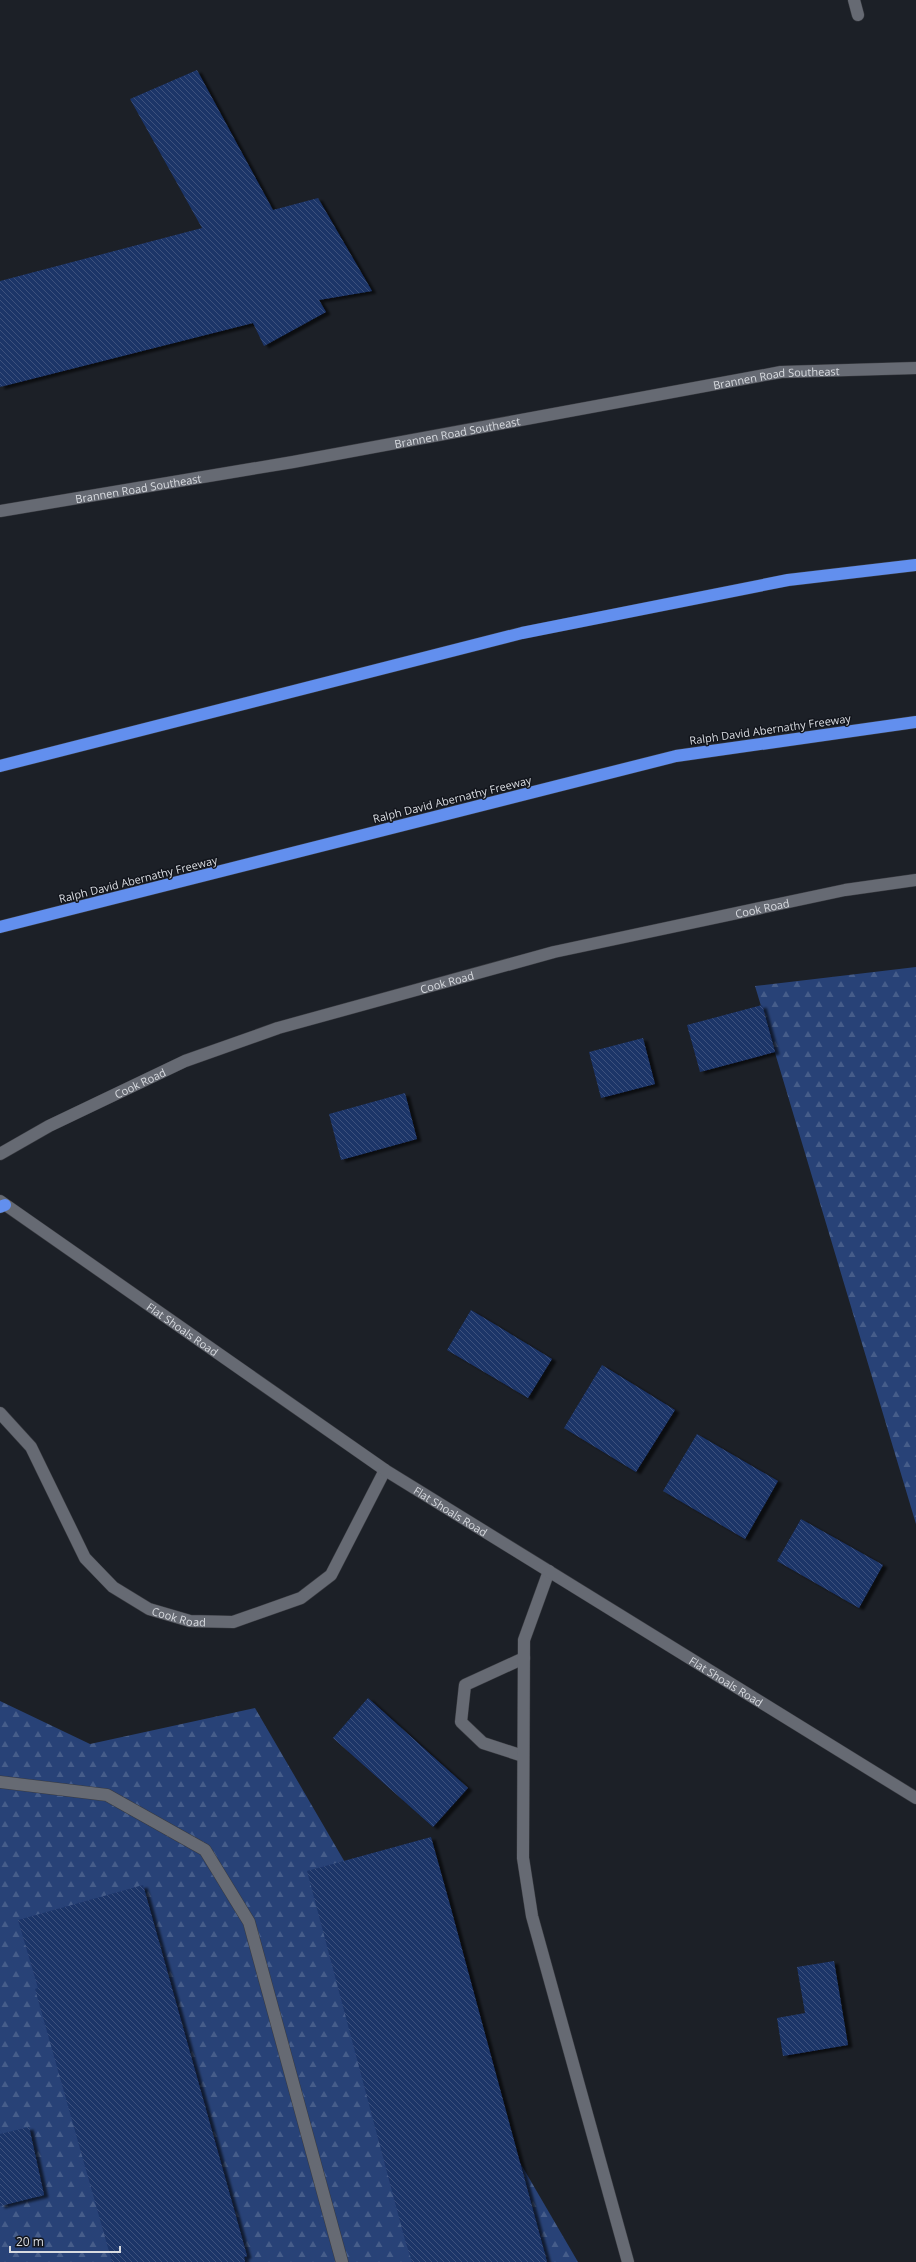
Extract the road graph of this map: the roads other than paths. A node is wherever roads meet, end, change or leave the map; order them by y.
1 (854, 0) edge
2 (858, 15) dead end
3 (916, 368) edge
4 (0, 511) edge
5 (916, 566) edge
6 (916, 722) edge
7 (0, 766) edge
8 (916, 880) edge
9 (0, 928) edge
10 (0, 1154) edge
11 (2, 1204) edge
12 (0, 1413) edge
13 (385, 1470) junction
14 (549, 1571) junction
15 (524, 1658) junction
16 (523, 1756) junction
17 (0, 1782) edge
18 (916, 1798) edge
19 (342, 2262) edge
20 (628, 2262) edge

1 - 2 street
3 - 4 street, Brannen Road Southeast
5 - 7 highway
6 - 9 highway, Ralph David Abernathy Freeway
8 - 10 street, Cook Road
11 - 13 street, Flat Shoals Road
12 - 13 street, Cook Road
13 - 14 street, Flat Shoals Road
14 - 15 street
14 - 18 street, Flat Shoals Road
15 - 16 street
15 - 16 street
16 - 20 street
17 - 19 street

